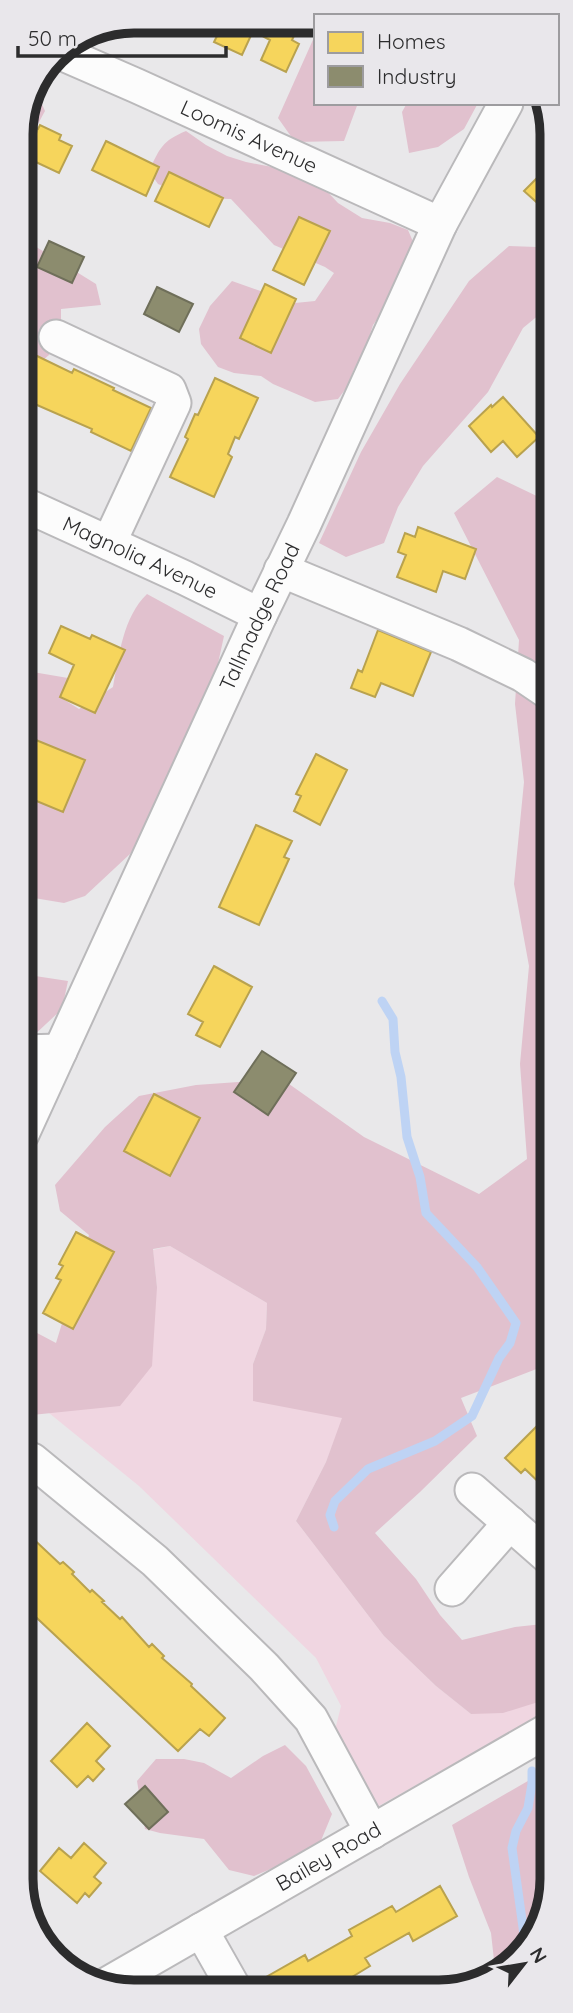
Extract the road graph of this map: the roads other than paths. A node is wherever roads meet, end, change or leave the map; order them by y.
1 (70, 57) edge
2 (505, 105) edge
3 (440, 223) junction
4 (56, 337) dead end
5 (33, 508) edge
6 (109, 543) junction
7 (281, 570) junction
8 (260, 615) junction
9 (540, 687) edge
10 (60, 1051) junction
11 (33, 1052) edge
12 (33, 1103) edge
13 (33, 1461) edge
14 (472, 1490) dead end
15 (510, 1523) junction
16 (540, 1549) edge
17 (452, 1589) dead end
18 (540, 1735) edge
19 (372, 1832) junction
20 (201, 1930) junction
21 (117, 1978) edge
22 (229, 1980) edge

1 - 3 street, Loomis Avenue
2 - 3 street, Tallmadge Road
3 - 7 street, Tallmadge Road
4 - 6 street
5 - 6 street, Magnolia Avenue
6 - 8 street, Magnolia Avenue
7 - 8 street, Tallmadge Road
7 - 9 street
8 - 10 street, Tallmadge Road
10 - 11 street
10 - 12 street, Tallmadge Road
13 - 19 street
14 - 15 street
15 - 16 street
15 - 17 street
18 - 19 street, Bailey Road
19 - 20 street, Bailey Road
20 - 21 street, Bailey Road
20 - 22 street

